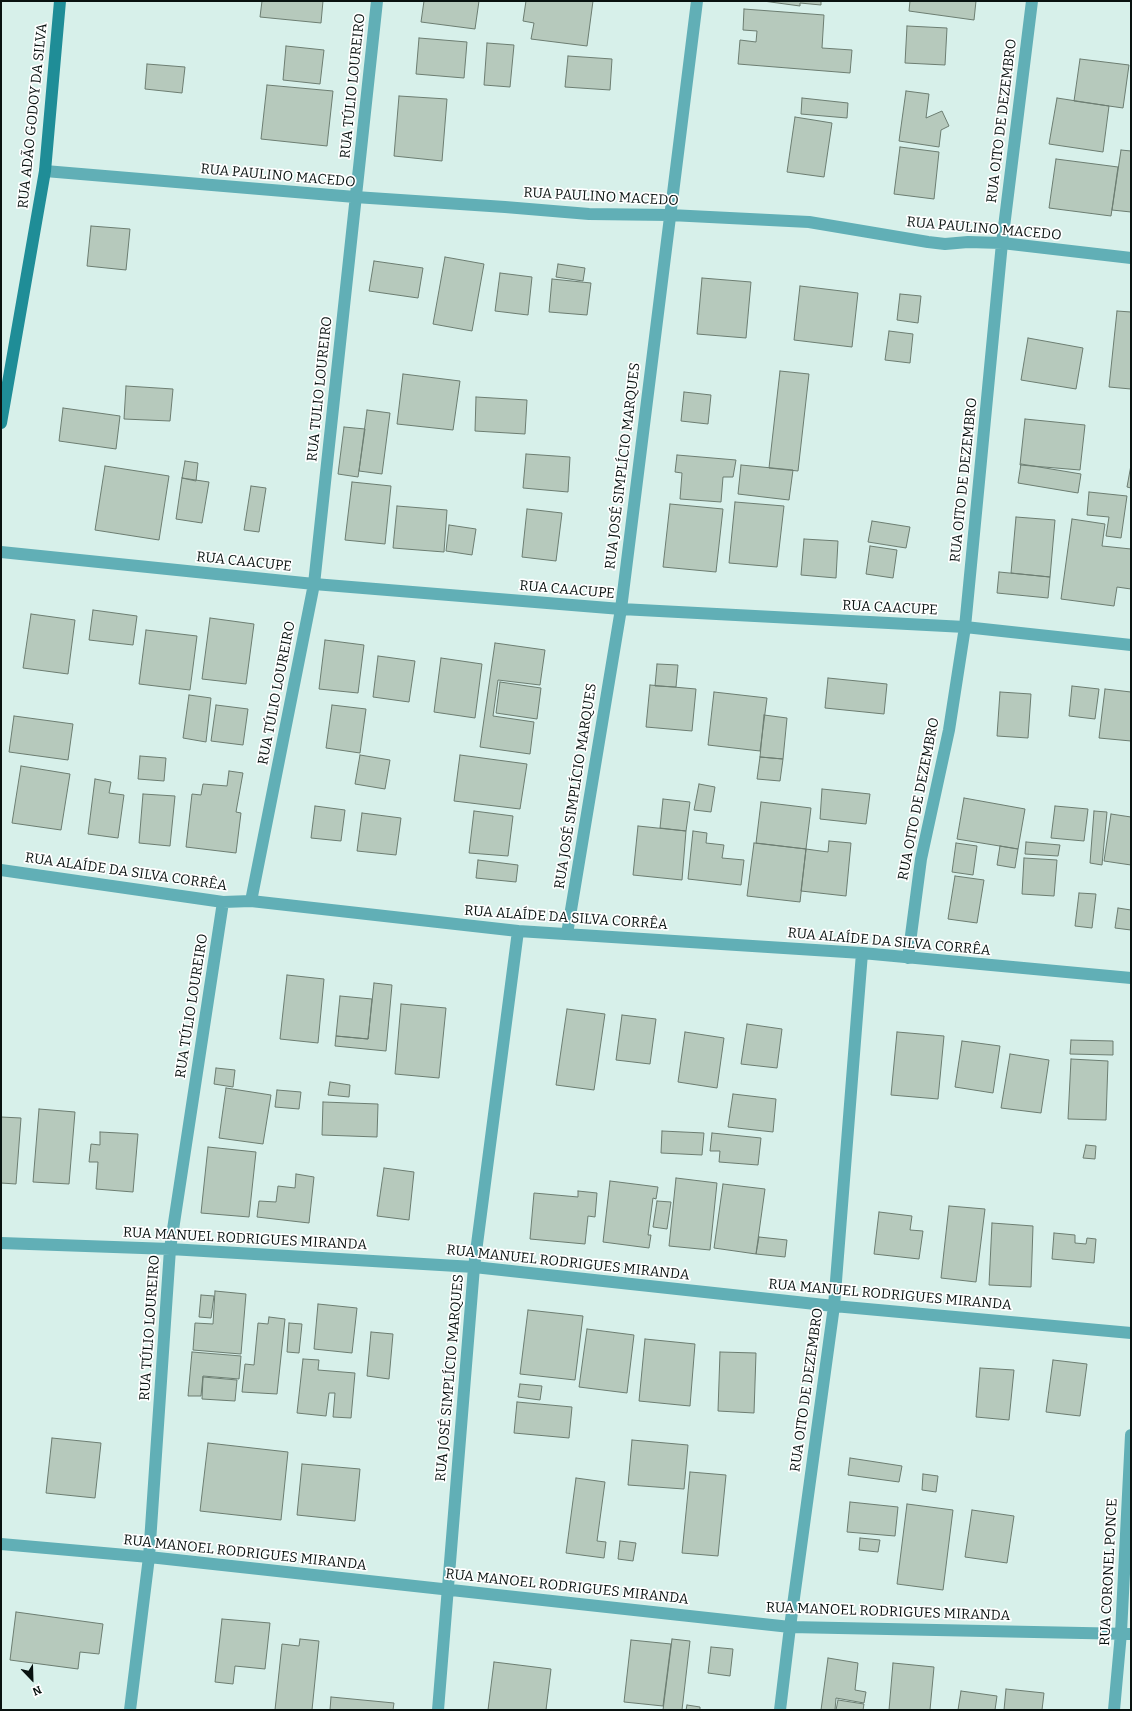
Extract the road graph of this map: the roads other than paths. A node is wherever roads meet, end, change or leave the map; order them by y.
1 (60, 1) edge
2 (377, 1) edge
3 (697, 1) edge
4 (1032, 1) edge
5 (44, 171) junction
6 (355, 197) junction
7 (670, 216) junction
8 (1002, 243) junction
9 (1131, 258) edge
10 (1, 423) edge
11 (1, 552) edge
12 (314, 584) junction
13 (620, 609) junction
14 (965, 627) junction
15 (1131, 645) edge
16 (1, 870) edge
17 (251, 901) junction
18 (223, 902) junction
19 (518, 931) junction
20 (567, 934) junction
21 (862, 953) junction
22 (908, 958) junction
23 (1131, 978) edge
24 (1, 1243) edge
25 (170, 1248) junction
26 (474, 1267) junction
27 (834, 1306) junction
28 (1131, 1333) edge
29 (1131, 1435) edge
30 (1, 1544) edge
31 (149, 1557) junction
32 (448, 1589) junction
33 (790, 1627) junction
34 (1126, 1633) edge
35 (130, 1710) edge
36 (438, 1710) edge
37 (780, 1710) edge
38 (1114, 1710) edge

1 - 5 street, RUA ADÃO GODOY DA SILVA
2 - 6 street, RUA TÚLIO LOUREIRO
3 - 7 street, RUA JOSÉ SIMPLÍCIO MARQUES
4 - 8 street, RUA OITO DE DEZEMBRO
5 - 6 street, RUA PAULINO MACEDO
5 - 10 street, RUA ADÃO GODOY DA SILVA
6 - 7 street, RUA PAULINO MACEDO
6 - 12 street, RUA TULIO LOUREIRO
7 - 8 street, RUA PAULINO MACEDO
7 - 13 street, RUA JOSÉ SIMPLÍCIO MARQUES
8 - 9 street, RUA PAULINO MACEDO
8 - 14 street, RUA OITO DE DEZEMBRO
11 - 12 street, RUA CAACUPE
12 - 13 street, RUA CAACUPE
12 - 17 street, RUA TÚLIO LOUREIRO
13 - 14 street, RUA CAACUPE
13 - 20 street, RUA JOSÉ SIMPLÍCIO MARQUES
14 - 15 street, RUA CAACUPE
14 - 22 street, RUA OITO DE DEZEMBRO
16 - 18 street, RUA ALAÍDE DA SILVA CORRÊA
17 - 18 street, RUA ALAÍDE DA SILVA CORRÊA
17 - 19 street, RUA ALAÍDE DA SILVA CORRÊA
18 - 25 street, RUA TÚLIO LOUREIRO
19 - 20 street, RUA ALAÍDE DA SILVA CORRÊA
19 - 26 street, RUA JOSÉ SIMPLÍCIO MARQUES
20 - 21 street, RUA ALAÍDE DA SILVA CORRÊA
21 - 22 street, RUA ALAÍDE DA SILVA CORRÊA
21 - 27 street, RUA OITO DE DEZEMBRO
22 - 23 street, RUA ALAÍDE DA SILVA CORRÊA
24 - 25 street, RUA MANUEL RODRIGUES MIRANDA
25 - 26 street, RUA MANUEL RODRIGUES MIRANDA
25 - 31 street, RUA TÚLIO LOUREIRO
26 - 27 street, RUA MANUEL RODRIGUES MIRANDA
26 - 32 street, RUA JOSÉ SIMPLÍCIO MARQUES
27 - 28 street, RUA MANUEL RODRIGUES MIRANDA
27 - 33 street, RUA OITO DE DEZEMBRO
29 - 34 street, RUA CORONEL PONCE
30 - 31 street, RUA MANOEL RODRIGUES MIRANDA
31 - 32 street, RUA MANOEL RODRIGUES MIRANDA
31 - 35 street, RUA TÚLIO LOUREIRO
32 - 33 street, RUA MANOEL RODRIGUES MIRANDA
32 - 36 street, RUA JOSÉ SIMPLÍCIO MARQUES
33 - 34 street, RUA MANOEL RODRIGUES MIRANDA
33 - 37 street, RUA OITO DE DEZEMBRO
34 - 38 street, RUA CORONEL PONCE

